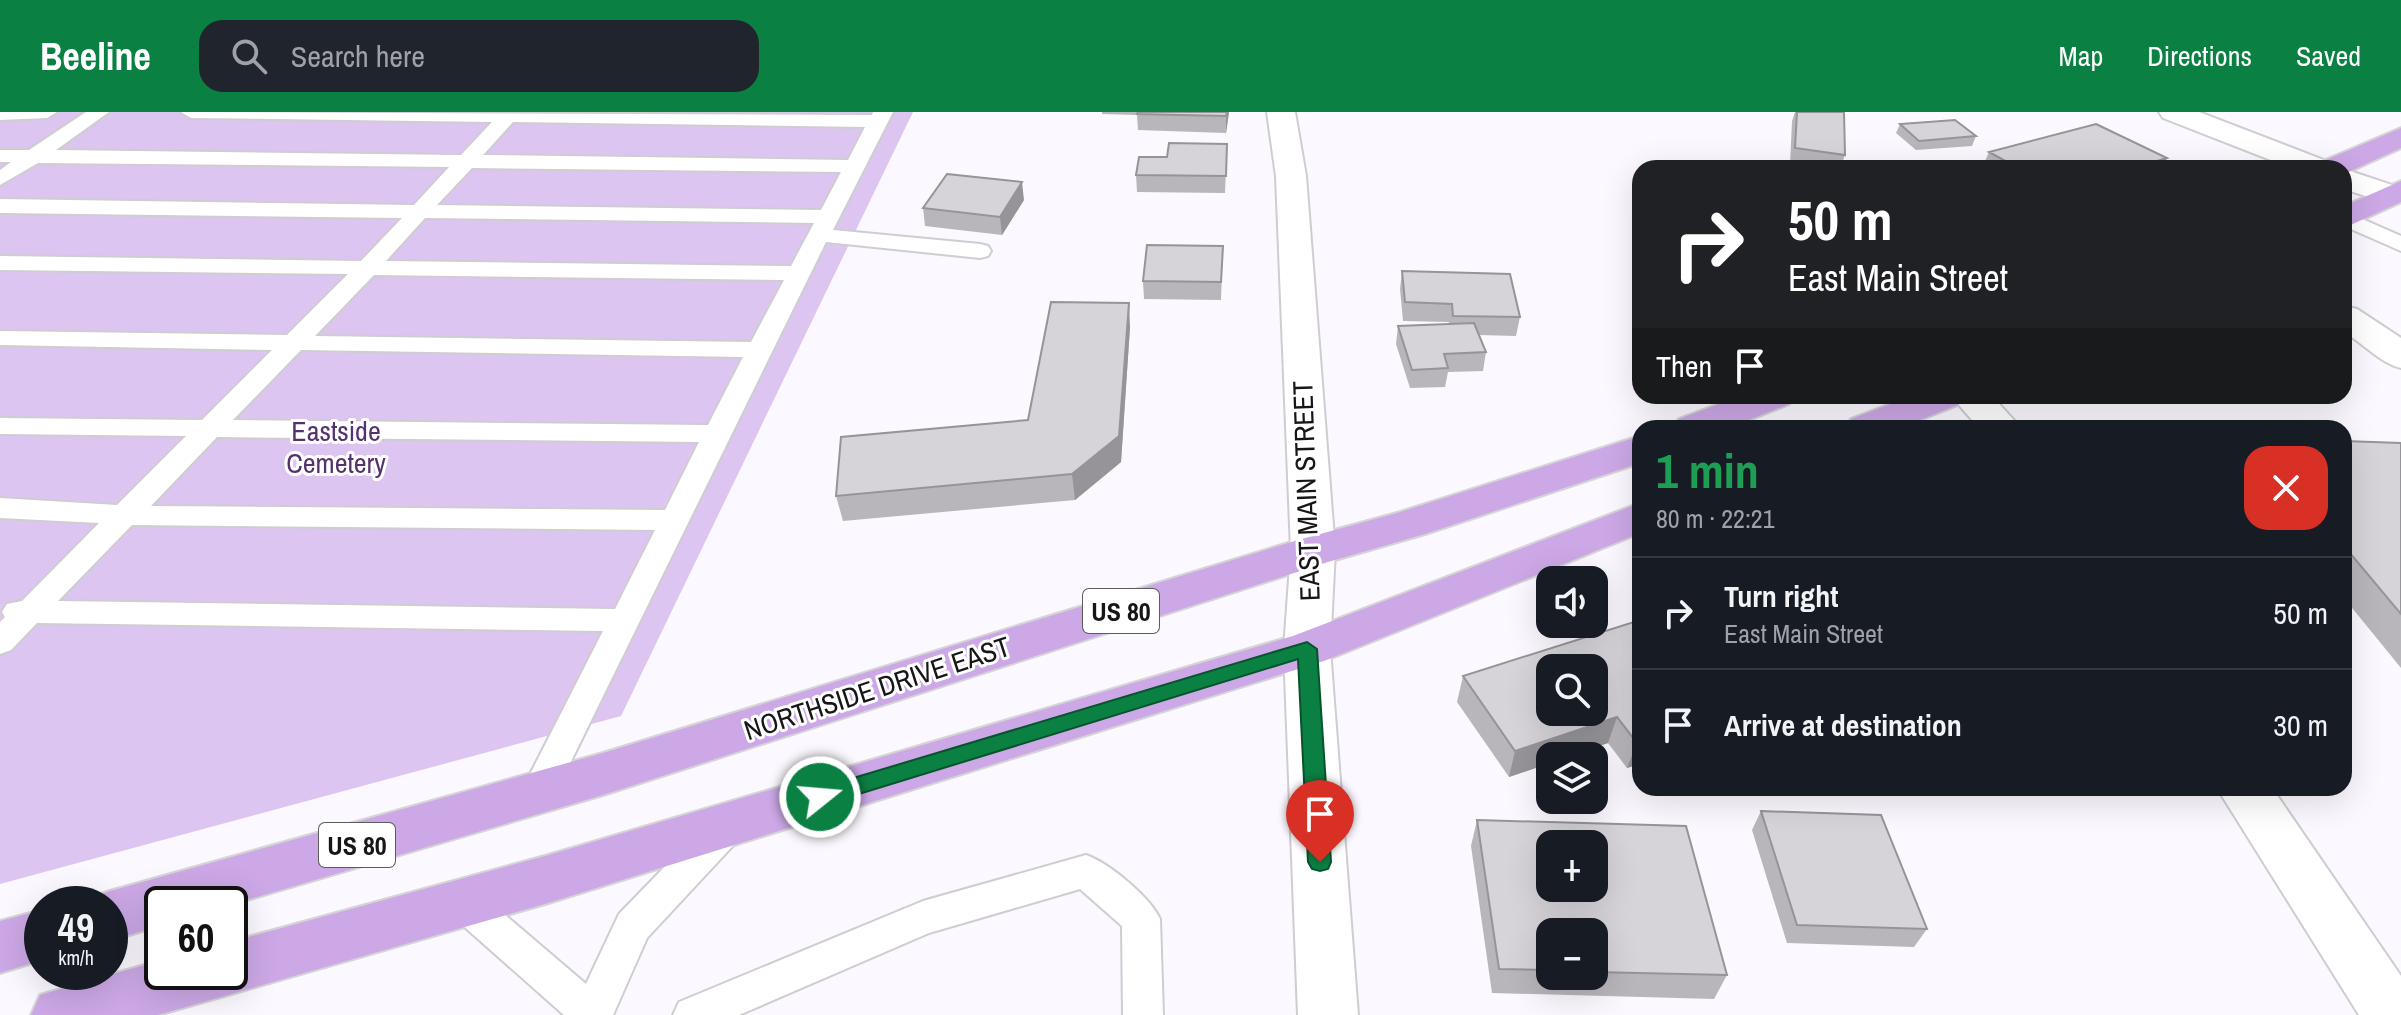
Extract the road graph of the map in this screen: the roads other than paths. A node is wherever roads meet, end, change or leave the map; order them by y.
1 (47, 112) edge
2 (99, 112) edge
3 (191, 112) edge
4 (1281, 112) edge
5 (2173, 112) edge
6 (0, 114) edge
7 (510, 114) edge
8 (881, 116) edge
9 (2401, 137) edge
10 (0, 156) edge
11 (31, 157) junction
12 (2297, 160) edge
13 (2350, 160) edge
14 (467, 161) junction
15 (856, 166) junction
16 (0, 179) edge
17 (2352, 180) edge
18 (2396, 192) edge
19 (0, 206) edge
20 (418, 211) junction
21 (2352, 214) edge
22 (2352, 222) edge
23 (825, 226) junction
24 (2401, 244) edge
25 (980, 251) dead end
26 (0, 263) edge
27 (369, 266) junction
28 (800, 273) junction
29 (2352, 322) edge
30 (0, 338) edge
31 (292, 343) junction
32 (759, 350) junction
33 (2401, 357) edge
34 (1754, 404) edge
35 (1926, 404) edge
36 (1978, 404) edge
37 (1714, 420) edge
38 (1885, 420) edge
39 (1993, 420) edge
40 (0, 426) edge
41 (209, 428) junction
42 (716, 434) junction
43 (1632, 452) edge
44 (0, 508) edge
45 (124, 515) junction
46 (674, 520) junction
47 (1632, 520) edge
48 (1313, 551) junction
49 (14, 612) edge
50 (623, 620) junction
51 (0, 642) edge
52 (1307, 649) junction
53 (539, 792) junction
54 (2248, 796) edge
55 (729, 825) junction
56 (464, 903) junction
57 (128, 911) edge
58 (24, 940) edge
59 (0, 947) edge
60 (248, 963) edge
61 (151, 990) edge
62 (593, 1014) edge
63 (61, 1015) edge
64 (693, 1015) edge
65 (1143, 1015) edge
66 (1328, 1015) edge
67 (2393, 1015) edge

1 - 6 lane
2 - 11 lane
3 - 7 lane
4 - 48 main road, EAST MAIN STREET
5 - 12 main road
7 - 8 lane
7 - 14 lane
8 - 15 lane
9 - 13 main road
10 - 11 lane
11 - 14 lane
11 - 16 lane
14 - 15 lane
14 - 20 lane
15 - 23 lane
17 - 18 main road
18 - 21 main road
19 - 20 lane
20 - 23 lane
20 - 27 lane
22 - 24 lane
23 - 25 lane
23 - 28 lane
26 - 27 lane
27 - 28 lane
27 - 31 lane
28 - 32 lane
29 - 33 main road
30 - 31 lane
31 - 32 lane
31 - 41 lane
32 - 42 lane
34 - 37 main road
35 - 38 main road
36 - 39 main road
40 - 41 lane
41 - 42 lane
41 - 45 lane
42 - 46 lane
43 - 48 main road, NORTHSIDE DRIVE EAST / US 80
44 - 45 lane
45 - 46 lane
45 - 49 lane
46 - 50 lane
47 - 52 main road
48 - 52 main road, EAST MAIN STREET
48 - 53 main road, NORTHSIDE DRIVE EAST / US 80
49 - 50 lane
49 - 51 lane
50 - 53 lane
52 - 55 main road
52 - 66 main road, EAST MAIN STREET
53 - 57 main road, NORTHSIDE DRIVE EAST / US 80
54 - 67 main road
55 - 56 main road
55 - 62 lane
56 - 60 main road
56 - 62 lane
58 - 59 main road
61 - 63 main road
64 - 65 lane

